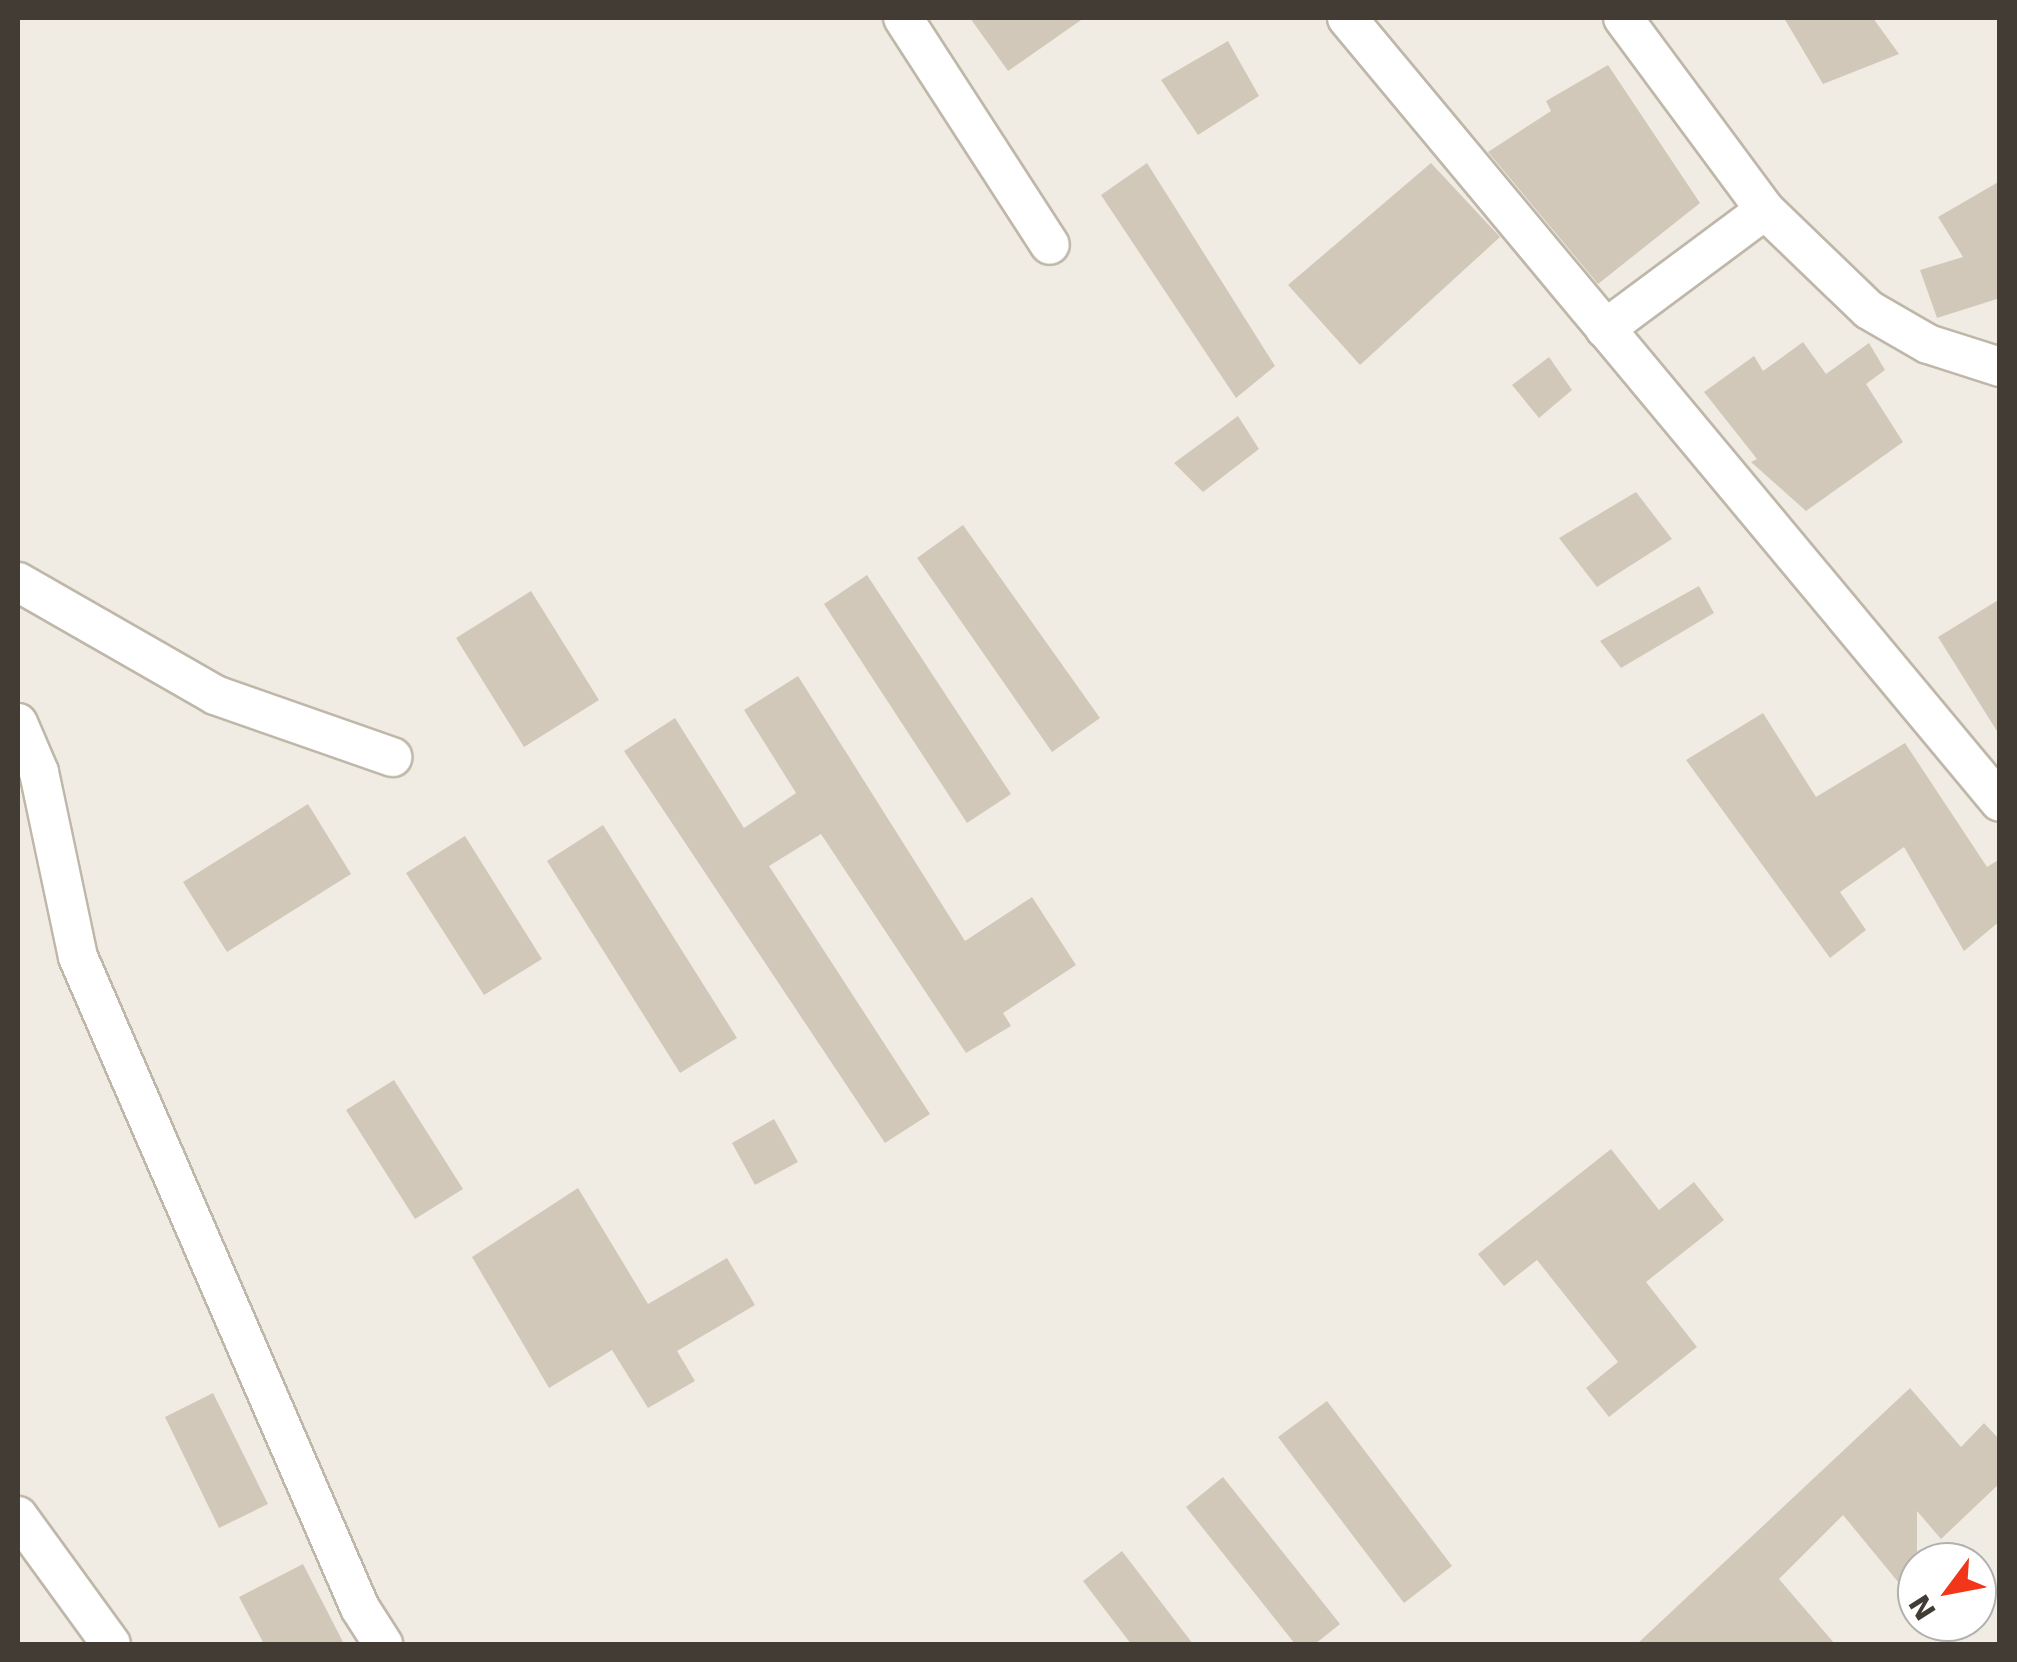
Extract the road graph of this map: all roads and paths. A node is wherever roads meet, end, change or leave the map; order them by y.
1 (902, 18) edge
2 (1347, 18) edge
3 (1623, 18) edge
4 (1765, 210) junction
5 (1050, 245) dead end
6 (1606, 329) junction
7 (2000, 368) edge
8 (18, 582) edge
9 (18, 724) edge
10 (392, 758) dead end
11 (2000, 802) edge
12 (22, 1532) edge
13 (111, 1644) edge
14 (383, 1644) edge

1 - 5 street
2 - 6 street
3 - 4 street
4 - 6 street
4 - 7 street
6 - 11 street
8 - 10 street
9 - 14 street
12 - 13 street

